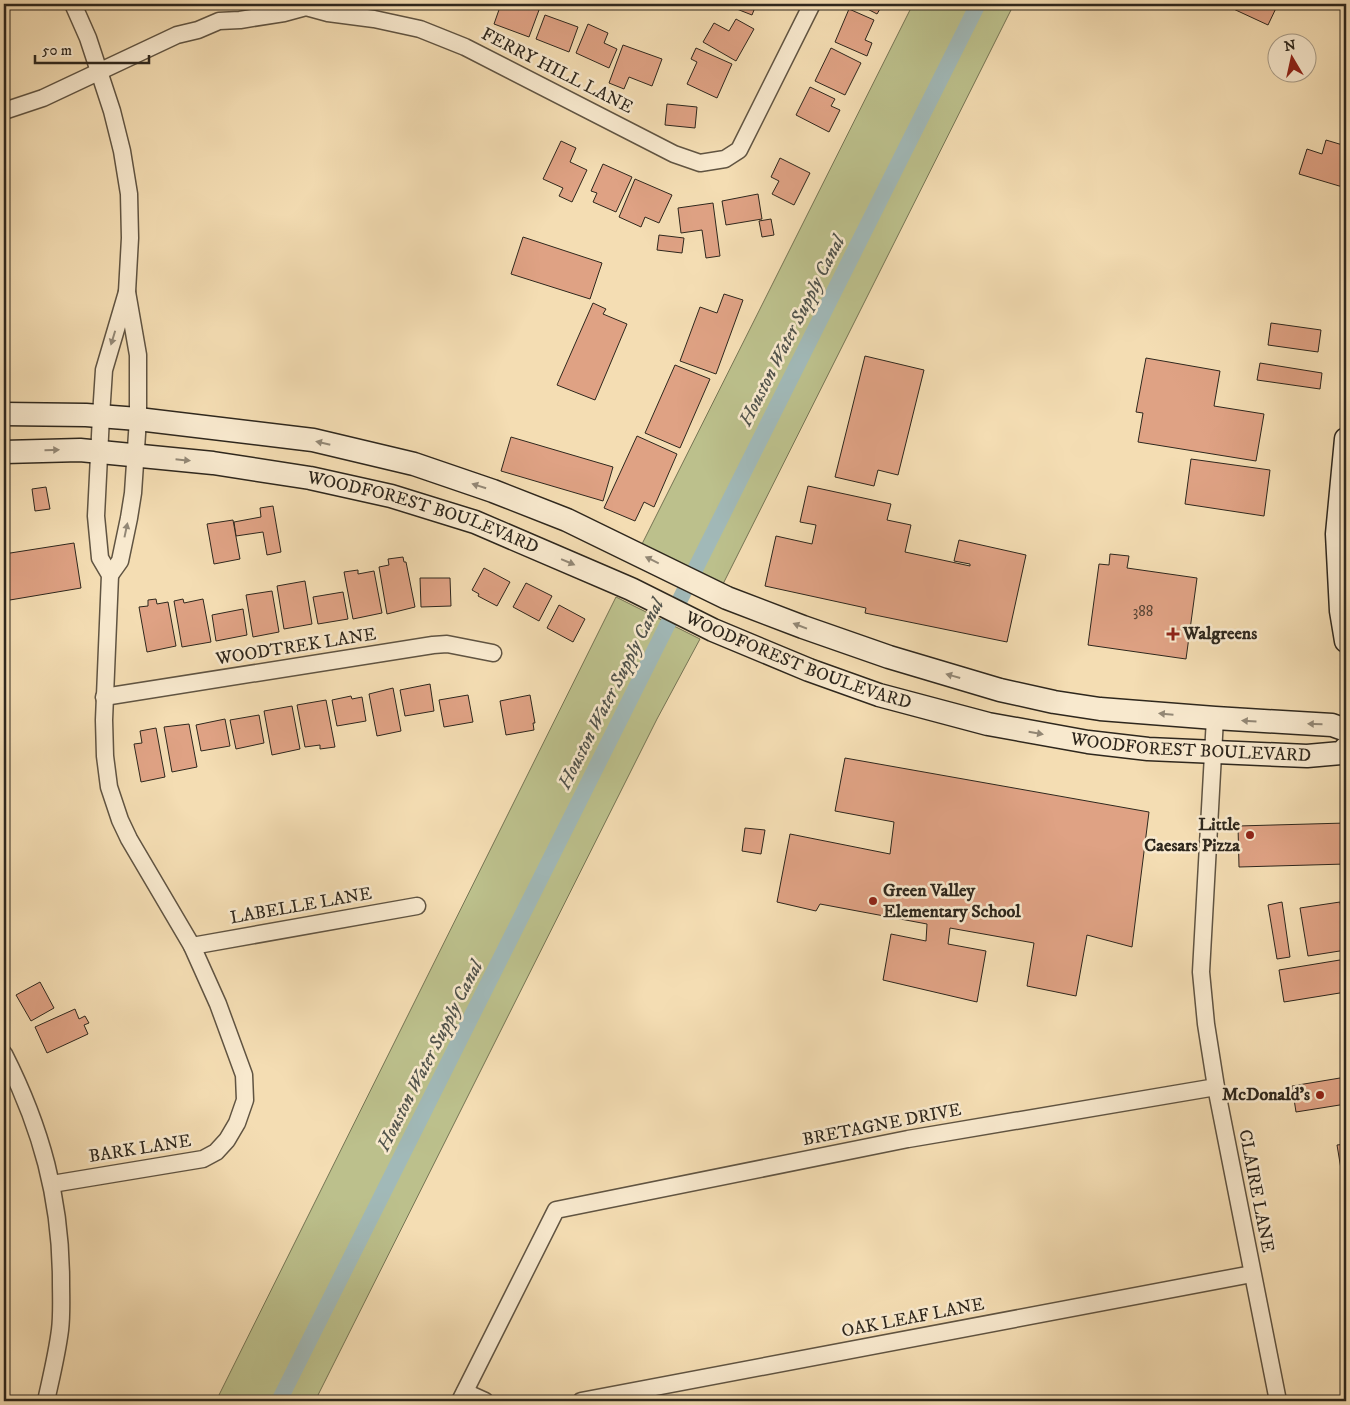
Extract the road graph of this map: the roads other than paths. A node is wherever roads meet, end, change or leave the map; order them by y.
1 (73, 4) edge
2 (812, 4) edge
3 (100, 71) junction
4 (4, 112) edge
5 (127, 292) junction
6 (4, 414) edge
7 (101, 416) junction
8 (138, 418) junction
9 (1346, 439) edge
10 (4, 452) edge
11 (99, 452) junction
12 (135, 455) junction
13 (1342, 534) edge
14 (110, 575) junction
15 (1346, 641) edge
16 (493, 653) dead end
17 (1000, 690) junction
18 (104, 697) junction
19 (1215, 718) junction
20 (988, 724) junction
21 (1346, 730) edge
22 (1346, 748) edge
23 (1213, 753) junction
24 (417, 906) dead end
25 (192, 946) junction
26 (4, 1054) edge
27 (1216, 1088) junction
28 (52, 1184) junction
29 (1252, 1274) junction
30 (462, 1397) edge
31 (46, 1401) edge
32 (485, 1401) edge
33 (581, 1401) edge
34 (1278, 1401) edge

1 - 3 street
2 - 3 street, FERRY HILL LANE
3 - 4 street, FERRY HILL LANE
3 - 5 street
5 -> 7 street
5 - 8 street
6 - 7 main road, WOODFOREST BOULEVARD
7 - 8 main road, WOODFOREST BOULEVARD
7 - 11 street
8 - 12 street
17 -> 8 main road, WOODFOREST BOULEVARD
9 - 13 main road
10 -> 11 main road, WOODFOREST BOULEVARD
11 - 12 main road, WOODFOREST BOULEVARD
11 - 14 street
14 -> 12 street
12 -> 20 main road, WOODFOREST BOULEVARD
13 - 15 main road
14 - 18 street, BARK LANE
16 - 18 street, WOODTREK LANE
19 -> 17 main road, WOODFOREST BOULEVARD
17 - 20 main road
18 - 25 street, BARK LANE
21 -> 19 main road, WOODFOREST BOULEVARD
19 - 23 street, CLAIRE LANE
20 -> 23 main road, WOODFOREST BOULEVARD
22 - 23 main road, WOODFOREST BOULEVARD
23 - 27 street, CLAIRE LANE
24 - 25 street, LABELLE LANE
25 - 28 street, BARK LANE
26 - 28 street
27 - 29 street, CLAIRE LANE
27 - 30 street, BRETAGNE DRIVE
28 - 31 street
29 - 33 street, OAK LEAF LANE
29 - 34 street, CLAIRE LANE
30 - 32 street

